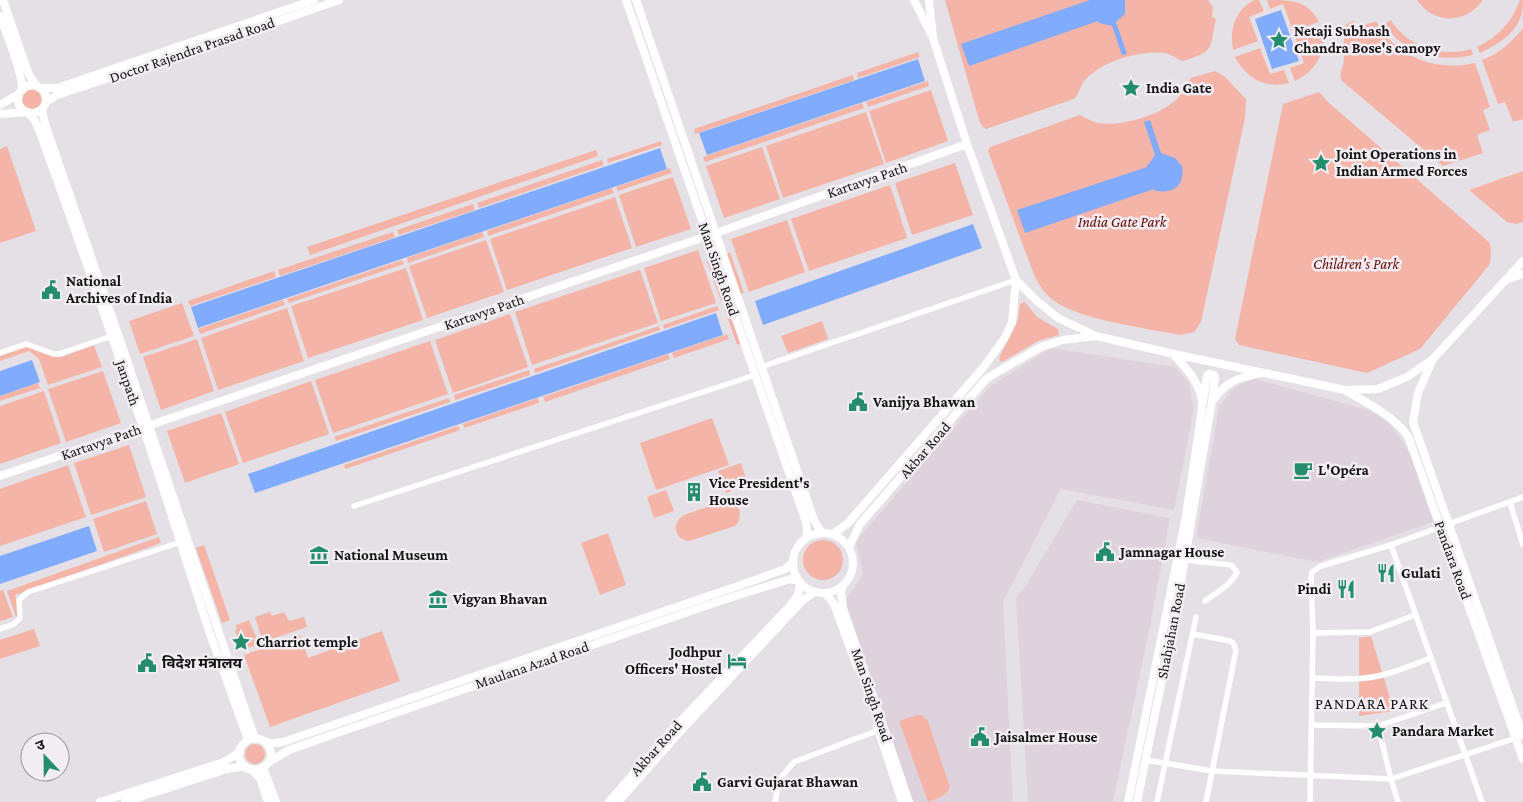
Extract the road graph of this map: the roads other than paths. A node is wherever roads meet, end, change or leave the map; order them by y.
1 (3, 0) edge
2 (314, 0) edge
3 (339, 0) edge
4 (626, 0) edge
5 (636, 0) edge
6 (914, 0) edge
7 (929, 0) edge
8 (0, 16) edge
9 (933, 38) junction
10 (39, 87) junction
11 (20, 92) junction
12 (46, 102) junction
13 (0, 105) edge
14 (42, 110) junction
15 (27, 113) junction
16 (0, 114) edge
17 (967, 144) junction
18 (712, 234) junction
19 (1523, 261) edge
20 (1523, 274) edge
21 (1507, 279) junction
22 (1016, 280) junction
23 (112, 336) junction
24 (1096, 336) junction
25 (0, 353) edge
26 (1174, 354) junction
27 (1433, 360) junction
28 (988, 361) junction
29 (1213, 362) junction
30 (761, 367) junction
31 (998, 371) junction
32 (1262, 373) junction
33 (755, 375) junction
34 (1211, 376) junction
35 (1345, 390) junction
36 (1203, 400) junction
37 (1212, 401) junction
38 (146, 427) junction
39 (0, 476) edge
40 (1523, 498) edge
41 (1510, 502) junction
42 (354, 506) dead end
43 (1449, 523) junction
44 (1441, 526) junction
45 (822, 533) junction
46 (833, 534) junction
47 (806, 538) junction
48 (181, 542) junction
49 (1391, 544) junction
50 (1523, 545) edge
51 (849, 547) junction
52 (1185, 560) junction
53 (793, 562) junction
54 (799, 582) junction
55 (841, 588) junction
56 (815, 592) junction
57 (825, 593) junction
58 (1205, 601) dead end
59 (1415, 615) junction
60 (1196, 617) dead end
61 (0, 629) edge
62 (1313, 632) junction
63 (1193, 634) junction
64 (1430, 658) junction
65 (1312, 678) junction
66 (1446, 703) junction
67 (1312, 725) junction
68 (1378, 726) junction
69 (879, 730) junction
70 (1519, 737) edge
71 (251, 739) junction
72 (264, 741) junction
73 (240, 752) junction
74 (1465, 755) junction
75 (1523, 759) edge
76 (1146, 760) junction
77 (267, 764) junction
78 (1165, 764) junction
79 (248, 768) junction
80 (1212, 771) junction
81 (1311, 776) junction
82 (1391, 779) junction
83 (100, 802) edge
84 (125, 802) edge
85 (268, 802) edge
86 (276, 802) edge
87 (609, 802) edge
88 (618, 802) edge
89 (775, 802) edge
90 (902, 802) edge
91 (909, 802) edge
92 (1128, 802) edge
93 (1138, 802) edge
94 (1157, 802) edge
95 (1206, 802) edge
96 (1310, 802) edge
97 (1398, 802) edge
98 (1482, 802) edge

1 - 10 main road
2 - 10 main road, Doctor Rajendra Prasad Road
3 - 12 main road, Doctor Rajendra Prasad Road
4 - 18 main road, Man Singh Road
5 - 18 main road, Man Singh Road
6 - 9 main road
7 - 9 main road
8 - 11 main road
9 - 17 main road
10 - 11 main road
10 - 12 main road
11 - 13 main road
11 - 15 main road
12 - 14 main road
14 - 15 main road
14 - 38 main road, Janpath
15 - 16 main road
15 - 23 main road, Janpath
17 - 18 main road, Kartavya Path
17 - 22 main road
18 - 30 main road, Man Singh Road
18 - 33 main road, Man Singh Road
18 - 38 main road, Kartavya Path
19 - 21 main road
20 - 21 main road
21 - 27 main road
22 - 24 main road
22 - 28 main road, Akbar Road
22 - 30 street
23 - 25 street
23 - 38 main road, Janpath
24 - 26 main road
24 - 31 main road, Akbar Road
26 - 29 main road
26 - 36 main road
27 - 35 main road
27 - 43 main road, Pandara Road
28 - 31 main road
28 - 46 main road, Akbar Road
29 - 32 main road
29 - 34 main road
30 - 45 main road, Man Singh Road
31 - 51 main road, Akbar Road
32 - 35 main road
32 - 37 main road
33 - 42 street
33 - 47 main road, Man Singh Road
34 - 36 main road, Shahjahan Road
34 - 37 main road, Shahjahan Road
35 - 44 main road, Pandara Road
36 - 92 main road, Shahjahan Road
37 - 52 main road, Shahjahan Road
38 - 39 main road, Kartavya Path
38 - 48 main road, Janpath
38 - 71 main road, Janpath
40 - 41 street
41 - 43 street
41 - 50 street
43 - 44 street
43 - 70 main road, Pandara Road
44 - 49 street
44 - 70 main road, Pandara Road
45 - 46 main road
45 - 47 main road
46 - 51 main road
47 - 53 main road
48 - 61 street
48 - 71 main road, Janpath
49 - 59 street
49 - 62 street
51 - 55 main road
52 - 58 street
52 - 76 main road, Shahjahan Road
53 - 54 main road
53 - 72 main road, Maulana Azad Road
54 - 56 main road
54 - 77 main road, Maulana Azad Road
54 - 87 main road, Akbar Road
55 - 57 main road
55 - 91 main road, Man Singh Road
56 - 57 main road
56 - 88 main road, Akbar Road
57 - 69 main road, Man Singh Road
59 - 62 street
59 - 64 street
60 - 63 street
62 - 65 street
63 - 78 street
63 - 80 street
64 - 65 street
64 - 66 street
65 - 67 street
66 - 68 street
66 - 74 street
67 - 68 street
67 - 81 street
68 - 82 street
69 - 89 street
69 - 90 main road, Man Singh Road
70 - 74 street
70 - 75 main road, Pandara Road
71 - 72 main road
71 - 73 main road
72 - 77 main road
73 - 79 main road
73 - 83 main road
74 - 82 street
74 - 98 street
76 - 78 street
76 - 93 main road, Shahjahan Road
77 - 79 main road
77 - 86 main road
78 - 80 street
78 - 94 street
79 - 84 main road
79 - 85 main road
80 - 81 street
80 - 95 street
81 - 82 street
81 - 96 street
82 - 97 street

